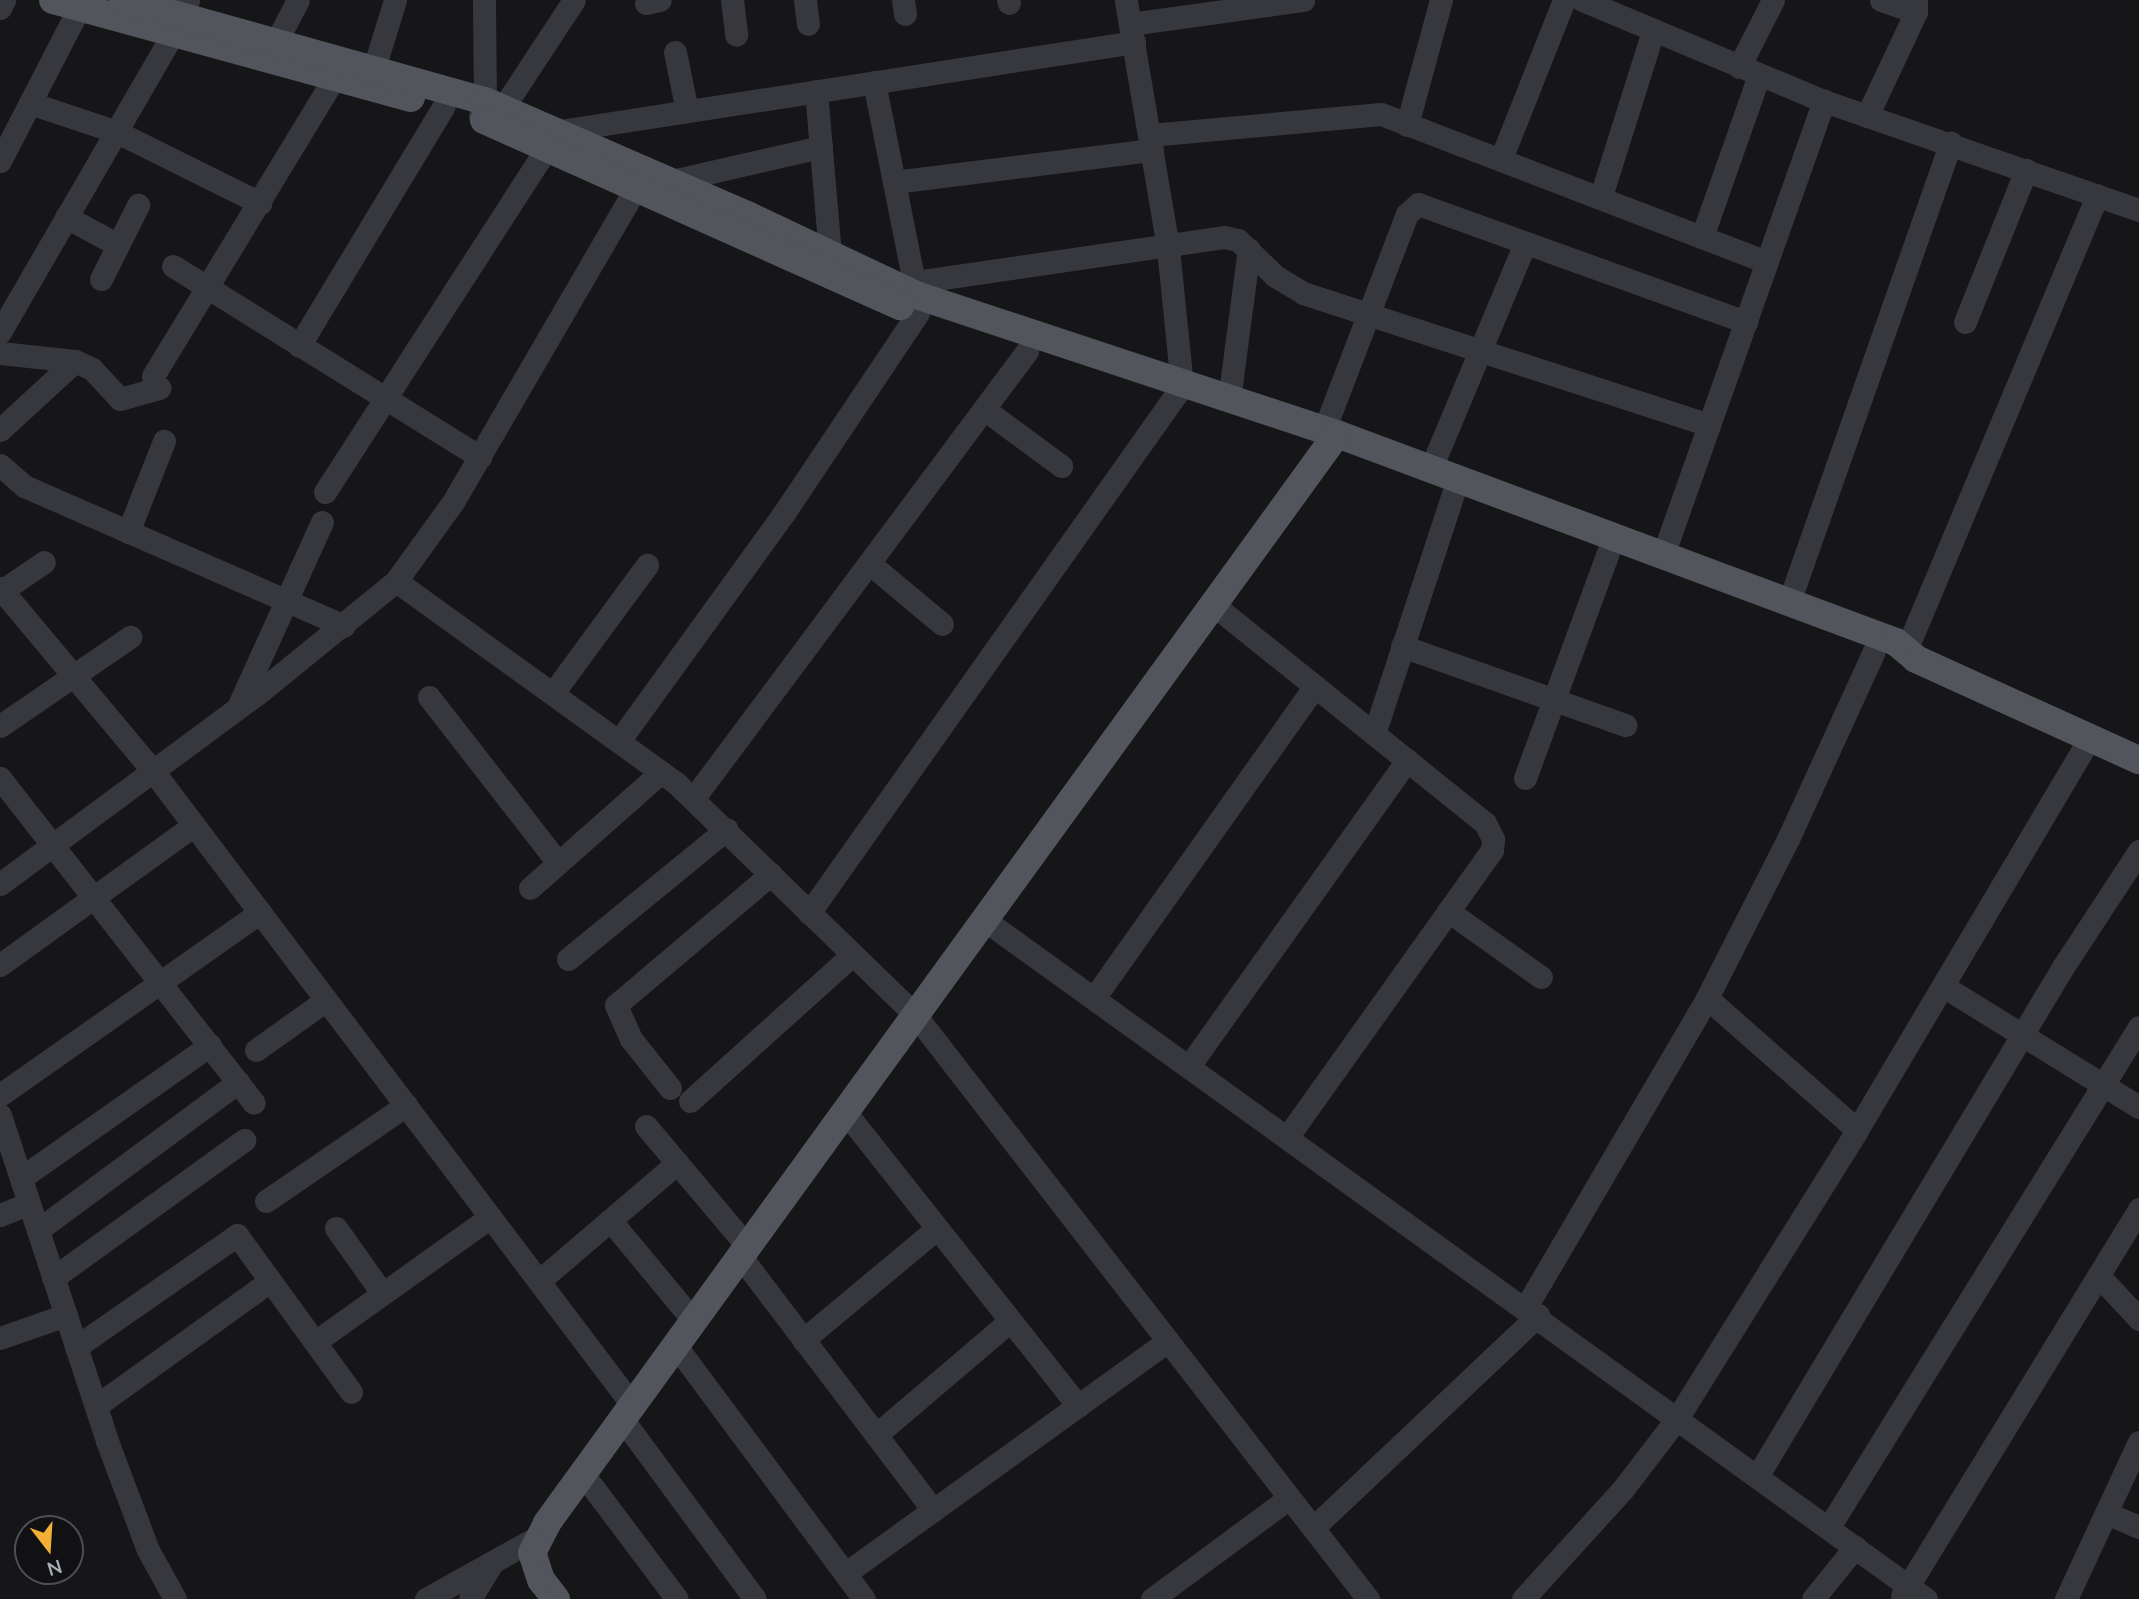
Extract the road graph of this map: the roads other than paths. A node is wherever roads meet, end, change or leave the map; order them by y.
1 (4, 0) edge
2 (123, 0) edge
3 (298, 0) edge
4 (395, 0) edge
5 (484, 0) edge
6 (574, 0) edge
7 (732, 0) edge
8 (805, 0) edge
9 (1126, 0) edge
10 (1303, 0) edge
11 (1441, 0) edge
12 (1564, 0) edge
13 (1583, 0) edge
14 (1773, 0) edge
15 (1881, 0) edge
16 (72, 3) edge
17 (1916, 6) edge
18 (0, 8) edge
19 (181, 17) edge
20 (808, 24) dead end
21 (1653, 31) junction
22 (1132, 33) junction
23 (736, 34) dead end
24 (276, 42) junction
25 (676, 52) dead end
26 (374, 68) junction
27 (1749, 71) junction
28 (334, 78) junction
29 (874, 82) junction
30 (816, 91) junction
31 (1824, 101) junction
32 (30, 103) junction
33 (444, 106) junction
34 (489, 109) junction
35 (687, 111) junction
36 (1867, 116) junction
37 (1407, 125) junction
38 (117, 132) junction
39 (553, 139) junction
40 (1151, 142) junction
41 (1951, 143) junction
42 (821, 147) junction
43 (1501, 159) junction
44 (0, 161) edge
45 (2026, 170) junction
46 (672, 181) junction
47 (894, 182) junction
48 (636, 187) junction
49 (2096, 195) junction
50 (1601, 196) junction
51 (260, 203) junction
52 (138, 205) dead end
53 (2139, 211) edge
54 (66, 217) junction
55 (1702, 236) junction
56 (1525, 243) junction
57 (118, 245) junction
58 (1168, 247) junction
59 (1249, 250) junction
60 (830, 255) junction
61 (1767, 262) junction
62 (173, 266) dead end
63 (101, 279) dead end
64 (904, 284) junction
65 (209, 288) junction
66 (918, 313) junction
67 (1370, 313) junction
68 (1746, 322) junction
69 (1965, 322) dead end
70 (0, 332) edge
71 (299, 346) junction
72 (1481, 348) junction
73 (1027, 351) junction
74 (0, 353) edge
75 (75, 361) junction
76 (1177, 393) junction
77 (383, 399) junction
78 (1229, 400) junction
79 (984, 409) junction
80 (1709, 425) junction
81 (0, 430) edge
82 (1329, 438) junction
83 (164, 441) dead end
84 (480, 457) junction
85 (0, 465) edge
86 (1061, 466) dead end
87 (1431, 468) junction
88 (325, 492) dead end
89 (1452, 494) junction
90 (322, 522) dead end
91 (128, 531) junction
92 (1609, 550) junction
93 (1663, 555) junction
94 (44, 562) dead end
95 (869, 563) junction
96 (647, 565) dead end
97 (396, 581) junction
98 (1, 590) edge
99 (287, 601) junction
100 (1789, 602) junction
101 (1215, 606) junction
102 (942, 624) dead end
103 (344, 626) junction
104 (130, 637) dead end
105 (1402, 646) junction
106 (1873, 653) junction
107 (1908, 656) junction
108 (74, 676) junction
109 (1315, 686) junction
110 (553, 693) junction
111 (429, 697) dead end
112 (1553, 701) junction
113 (238, 708) junction
114 (1625, 725) dead end
115 (0, 726) edge
116 (1374, 734) junction
117 (620, 741) junction
118 (2084, 748) junction
119 (1407, 760) junction
120 (2139, 760) edge
121 (153, 771) junction
122 (661, 772) junction
123 (2139, 774) edge
124 (0, 778) edge
125 (1525, 778) dead end
126 (693, 799) junction
127 (194, 825) junction
128 (727, 829) junction
129 (51, 846) junction
130 (2139, 851) edge
131 (558, 863) junction
132 (771, 874) junction
133 (0, 884) edge
134 (530, 888) dead end
135 (93, 898) junction
136 (1448, 911) junction
137 (260, 912) junction
138 (808, 913) junction
139 (986, 920) junction
140 (852, 955) junction
141 (568, 959) dead end
142 (0, 965) edge
143 (1541, 977) dead end
144 (160, 982) junction
145 (1943, 986) junction
146 (1094, 998) junction
147 (1707, 998) junction
148 (326, 1000) junction
149 (916, 1016) junction
150 (2139, 1027) edge
151 (2021, 1037) junction
152 (210, 1045) junction
153 (256, 1050) dead end
154 (1189, 1066) junction
155 (238, 1082) junction
156 (2103, 1087) junction
157 (670, 1088) dead end
158 (0, 1095) edge
159 (690, 1101) dead end
160 (254, 1103) dead end
161 (406, 1105) junction
162 (2139, 1107) edge
163 (846, 1113) junction
164 (0, 1115) edge
165 (646, 1126) dead end
166 (1857, 1130) junction
167 (1287, 1136) junction
168 (244, 1140) dead end
169 (677, 1163) junction
170 (21, 1178) junction
171 (266, 1201) dead end
172 (29, 1203) junction
173 (2139, 1209) edge
174 (0, 1214) edge
175 (490, 1217) junction
176 (610, 1220) junction
177 (336, 1228) dead end
178 (936, 1229) junction
179 (38, 1230) junction
180 (745, 1252) junction
181 (2099, 1276) junction
182 (53, 1278) junction
183 (270, 1280) junction
184 (538, 1281) junction
185 (382, 1293) junction
186 (1532, 1311) junction
187 (66, 1315) junction
188 (2139, 1319) edge
189 (694, 1321) junction
190 (1009, 1322) junction
191 (0, 1338) edge
192 (803, 1340) junction
193 (1168, 1341) junction
194 (315, 1342) junction
195 (676, 1346) junction
196 (76, 1347) junction
197 (351, 1391) dead end
198 (96, 1406) junction
199 (1078, 1406) junction
200 (628, 1413) junction
201 (1678, 1417) junction
202 (876, 1435) junction
203 (2139, 1442) edge
204 (583, 1474) junction
205 (1758, 1475) junction
206 (1289, 1498) junction
207 (933, 1510) junction
208 (2105, 1513) junction
209 (1829, 1527) junction
210 (2139, 1527) edge
211 (1313, 1528) junction
212 (539, 1536) junction
213 (1855, 1547) junction
214 (492, 1563) junction
215 (846, 1573) junction
216 (1912, 1595) edge
217 (175, 1599) edge
218 (426, 1599) edge
219 (470, 1599) edge
220 (556, 1599) edge
221 (677, 1599) edge
222 (755, 1599) edge
223 (864, 1599) edge
224 (1152, 1599) edge
225 (1368, 1599) edge
226 (1523, 1599) edge
227 (1813, 1599) edge
228 (2066, 1599) edge

1 - 18 street
2 - 19 main road
3 - 24 street
4 - 26 street
5 - 34 street
6 - 34 street
7 - 23 street
8 - 20 street
9 - 22 street
10 - 22 street
11 - 37 street
12 - 43 street
13 - 21 street
14 - 27 street
15 - 17 street
16 - 19 main road
16 - 32 street
17 - 36 street
19 - 24 main road
19 - 28 main road
19 - 38 street
21 - 27 street
21 - 50 street
22 - 29 street
22 - 40 street
24 - 26 main road
25 - 35 street
26 - 34 main road
27 - 31 street
27 - 55 street
28 - 33 main road
28 - 51 street
29 - 30 street
29 - 47 street
30 - 35 street
30 - 42 street
31 - 36 street
31 - 61 street
32 - 38 street
32 - 44 street
33 - 34 main road
33 - 71 street
34 - 39 main road
35 - 39 street
36 - 41 street
37 - 40 street
37 - 43 street
38 - 51 street
38 - 54 street
39 - 46 main road
39 - 48 main road
39 - 77 street
40 - 47 street
40 - 58 street
41 - 45 street
41 - 100 street
42 - 46 street
42 - 60 street
43 - 50 street
45 - 49 street
45 - 69 street
46 - 60 main road
47 - 64 street
48 - 66 main road
48 - 84 street
49 - 53 street
49 - 107 street
50 - 55 street
51 - 65 street
52 - 57 street
54 - 57 street
54 - 70 street
55 - 61 street
56 - 67 street
56 - 68 street
56 - 72 street
57 - 63 street
58 - 59 street
58 - 64 street
58 - 76 street
59 - 67 street
59 - 78 street
60 - 64 main road
61 - 68 street
62 - 65 street
64 - 76 main road
65 - 71 street
65 - 75 street
66 - 73 main road
66 - 117 street
67 - 72 street
67 - 82 street
68 - 80 street
71 - 77 street
72 - 80 street
72 - 87 street
73 - 76 main road
73 - 79 street
74 - 75 street
75 - 81 street
76 - 78 main road
76 - 82 main road
76 - 138 street
77 - 84 street
77 - 88 street
78 - 82 main road
79 - 86 street
79 - 95 street
80 - 93 street
82 - 87 main road
82 - 89 main road
82 - 101 main road
83 - 91 street
84 - 97 street
85 - 91 street
87 - 93 main road
89 - 92 main road
89 - 105 street
90 - 99 street
91 - 99 street
92 - 106 main road
92 - 112 street
93 - 100 main road
94 - 98 street
95 - 102 street
95 - 126 street
96 - 110 street
97 - 103 street
97 - 110 street
98 - 108 street
99 - 103 street
99 - 113 street
100 - 107 main road
101 - 109 street
101 - 139 main road
103 - 113 street
104 - 108 street
105 - 112 street
105 - 116 street
106 - 107 main road
106 - 147 street
107 - 118 street
107 - 120 main road
108 - 115 street
108 - 121 street
109 - 116 street
109 - 146 street
110 - 117 street
111 - 131 street
112 - 114 street
112 - 125 street
113 - 121 street
116 - 119 street
117 - 122 street
118 - 123 street
118 - 145 street
119 - 136 street
119 - 154 street
121 - 127 street
121 - 129 street
122 - 126 street
122 - 131 street
124 - 129 street
126 - 128 street
127 - 135 street
127 - 137 street
128 - 132 street
128 - 141 street
129 - 133 street
129 - 135 street
130 - 151 street
131 - 134 street
132 - 138 street
132 - 157 street
135 - 142 street
135 - 144 street
136 - 143 street
136 - 167 street
137 - 144 street
137 - 148 street
138 - 140 street
139 - 146 street
139 - 149 main road
140 - 149 street
140 - 159 street
144 - 152 street
144 - 158 street
145 - 151 street
145 - 166 street
146 - 154 street
147 - 166 street
147 - 186 street
148 - 153 street
148 - 161 street
149 - 163 main road
149 - 193 street
150 - 156 street
151 - 156 street
151 - 205 street
152 - 155 street
152 - 170 street
154 - 167 street
155 - 160 street
155 - 179 street
156 - 162 street
156 - 209 street
161 - 171 street
161 - 175 street
163 - 178 street
163 - 180 main road
164 - 170 street
165 - 169 street
166 - 201 street
167 - 186 street
168 - 182 street
169 - 176 street
169 - 180 street
170 - 172 street
172 - 174 street
172 - 179 street
173 - 181 street
175 - 184 street
175 - 185 street
176 - 184 street
176 - 189 street
177 - 185 street
178 - 190 street
178 - 192 street
179 - 182 street
180 - 189 main road
180 - 192 street
181 - 188 street
181 - 216 street
182 - 187 street
183 - 194 street
183 - 196 street
183 - 198 street
184 - 200 street
185 - 194 street
186 - 201 street
186 - 211 street
187 - 191 street
187 - 196 street
189 - 195 main road
190 - 199 street
190 - 202 street
192 - 202 street
193 - 199 street
193 - 206 street
194 - 197 street
195 - 200 main road
195 - 215 street
196 - 198 street
198 - 217 street
199 - 207 street
200 - 204 main road
200 - 222 street
201 - 205 street
201 - 226 street
202 - 207 street
203 - 208 street
204 - 212 main road
204 - 221 street
205 - 209 street
206 - 211 street
206 - 224 street
207 - 215 street
208 - 210 street
208 - 228 street
209 - 213 street
211 - 225 street
212 - 214 street
212 - 220 main road
213 - 216 street
213 - 227 street
214 - 218 street
214 - 219 street
215 - 223 street

